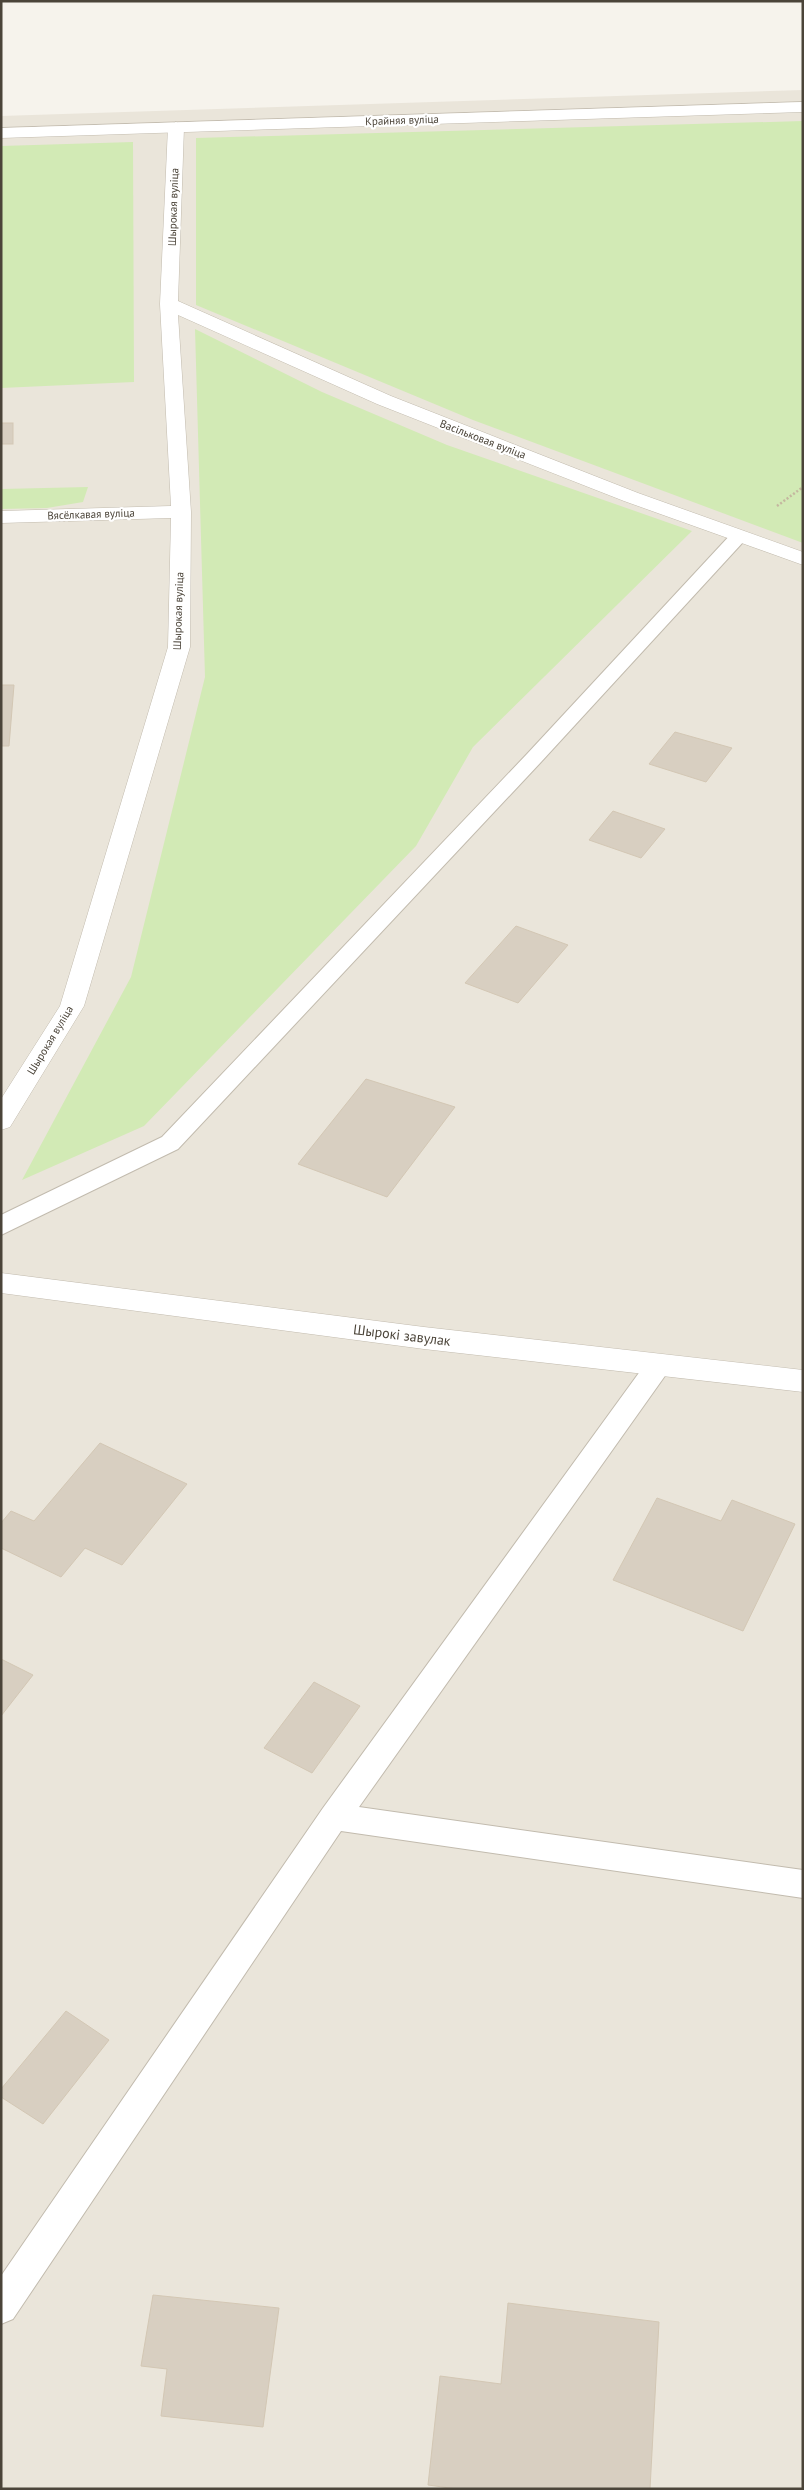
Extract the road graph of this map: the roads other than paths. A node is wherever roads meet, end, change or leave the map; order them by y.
1 (803, 107) edge
2 (176, 127) junction
3 (1, 132) edge
4 (169, 304) junction
5 (181, 512) junction
6 (1, 517) edge
7 (739, 536) junction
8 (803, 559) edge
9 (1, 1121) edge
10 (1, 1226) edge
11 (1, 1283) edge
12 (658, 1366) junction
13 (803, 1381) edge
14 (334, 1817) junction
15 (803, 1884) edge
16 (1, 2306) edge

1 - 2 street, Крайняя вуліца
2 - 3 street, Крайняя вуліца
2 - 4 street, Шырокая вуліца
4 - 5 street, Шырокая вуліца
4 - 7 street, Васільковая вуліца
5 - 6 street, Вясёлкавая вуліца
5 - 9 street, Шырокая вуліца
7 - 8 street, Васільковая вуліца
7 - 10 lane
11 - 12 street, Шырокі завулак
12 - 13 street, Шырокі завулак
12 - 14 lane
14 - 15 lane
14 - 16 lane

